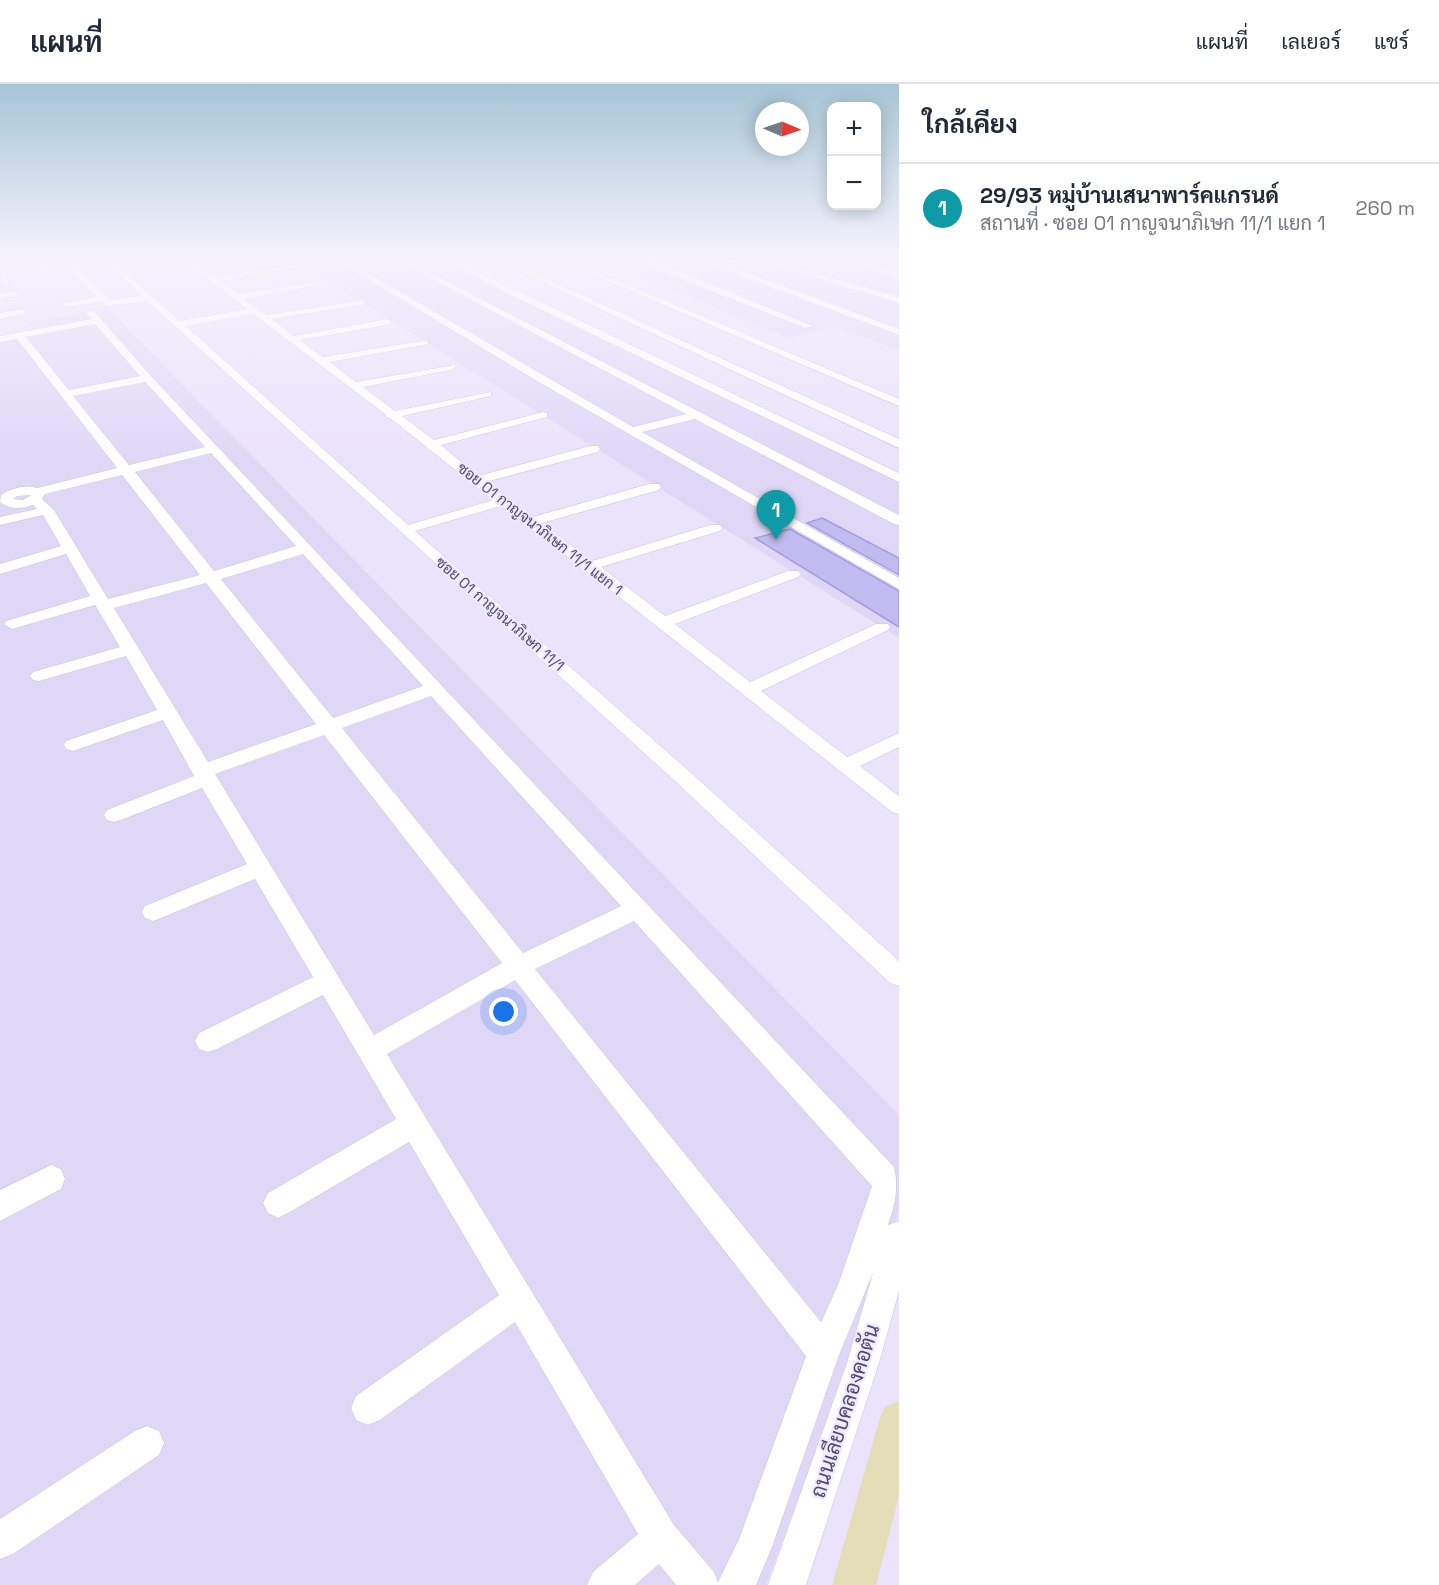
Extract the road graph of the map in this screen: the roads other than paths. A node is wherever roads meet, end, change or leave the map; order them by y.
1 (57, 324) edge
2 (97, 324) edge
3 (179, 324) edge
4 (271, 324) edge
5 (371, 324) edge
6 (454, 324) edge
7 (527, 324) edge
8 (580, 324) edge
9 (638, 324) edge
10 (670, 324) edge
11 (717, 324) edge
12 (803, 324) edge
13 (878, 324) edge
14 (808, 326) dead end
15 (649, 329) junction
16 (899, 332) edge
17 (10, 337) edge
18 (669, 338) junction
19 (291, 339) junction
20 (424, 342) dead end
21 (670, 352) dead end
22 (321, 361) junction
23 (451, 367) dead end
24 (147, 378) junction
25 (353, 386) junction
26 (66, 394) junction
27 (487, 394) dead end
28 (899, 403) edge
29 (390, 415) junction
30 (543, 415) dead end
31 (698, 415) junction
32 (634, 430) junction
33 (432, 444) junction
34 (899, 444) edge
35 (213, 449) junction
36 (594, 449) dead end
37 (127, 471) junction
38 (899, 478) edge
39 (476, 481) junction
40 (654, 487) dead end
41 (4, 491) edge
42 (39, 501) junction
43 (503, 501) junction
44 (0, 521) edge
45 (899, 521) edge
46 (531, 522) junction
47 (715, 528) dead end
48 (405, 530) junction
49 (306, 548) junction
50 (68, 549) junction
51 (590, 566) junction
52 (0, 569) edge
53 (793, 574) dead end
54 (210, 577) junction
55 (899, 584) edge
56 (100, 602) junction
57 (662, 623) junction
58 (12, 624) dead end
59 (882, 627) dead end
60 (129, 650) junction
61 (39, 676) dead end
62 (434, 688) junction
63 (748, 690) junction
64 (166, 713) junction
65 (328, 725) junction
66 (899, 739) edge
67 (73, 745) dead end
68 (845, 766) junction
69 (204, 775) junction
70 (899, 807) edge
71 (114, 814) dead end
72 (259, 868) junction
73 (637, 909) junction
74 (153, 912) dead end
75 (518, 966) junction
76 (899, 976) edge
77 (327, 981) junction
78 (208, 1041) dead end
79 (370, 1050) junction
80 (413, 1124) junction
81 (51, 1179) dead end
82 (278, 1203) dead end
83 (0, 1206) edge
84 (899, 1236) edge
85 (519, 1300) junction
86 (824, 1352) junction
87 (368, 1408) dead end
88 (147, 1443) dead end
89 (662, 1538) junction
90 (0, 1541) edge
91 (606, 1585) edge
92 (701, 1585) edge
93 (736, 1585) edge
94 (787, 1585) edge

1 - 17 street
2 - 24 street
3 - 48 street, ซอย 01 กาญจนาภิเษก 11/1
4 - 19 street, ซอย 01 กาญจนาภิเษก 11/1 แยก 1
5 - 19 street
6 - 32 street
7 - 31 street
8 - 38 street
9 - 15 street
10 - 15 street
11 - 28 street
12 - 14 street
13 - 16 street
15 - 18 street
17 - 26 street
18 - 21 street
18 - 34 street
19 - 22 street, ซอย 01 กาญจนาภิเษก 11/1 แยก 1
20 - 22 street
22 - 25 street, ซอย 01 กาญจนาภิเษก 11/1 แยก 1
23 - 25 street
24 - 26 street
24 - 35 street
25 - 29 street, ซอย 01 กาญจนาภิเษก 11/1 แยก 1
26 - 37 street
27 - 29 street
29 - 33 street, ซอย 01 กาญจนาภิเษก 11/1 แยก 1
30 - 33 street
31 - 32 street
31 - 45 street
32 - 55 street
33 - 39 street, ซอย 01 กาญจนาภิเษก 11/1 แยก 1
35 - 37 street
35 - 49 street
36 - 39 street
37 - 42 street
37 - 54 street
39 - 43 street, ซอย 01 กาญจนาภิเษก 11/1 แยก 1
40 - 46 street
41 - 42 street
42 - 44 street
42 - 50 street
43 - 46 street, ซอย 01 กาญจนาภิเษก 11/1 แยก 1
43 - 48 street
46 - 51 street, ซอย 01 กาญจนาภิเษก 11/1 แยก 1
47 - 51 street
48 - 76 street, ซอย 01 กาญจนาภิเษก 11/1
49 - 54 street
49 - 62 street
50 - 52 street
50 - 56 street
51 - 57 street, ซอย 01 กาญจนาภิเษก 11/1 แยก 1
53 - 57 street
54 - 56 street
54 - 65 street
56 - 58 street
56 - 60 street
57 - 63 street, ซอย 01 กาญจนาภิเษก 11/1 แยก 1
59 - 63 street
60 - 61 street
60 - 64 street
62 - 65 street
62 - 73 street
63 - 68 street, ซอย 01 กาญจนาภิเษก 11/1 แยก 1
64 - 67 street
64 - 69 street
65 - 69 street
65 - 75 street
66 - 68 street
68 - 70 street, ซอย 01 กาญจนาภิเษก 11/1 แยก 1
69 - 71 street
69 - 72 street
72 - 74 street
72 - 77 street
73 - 75 street
73 - 86 street
75 - 79 street
75 - 86 street
77 - 78 street
77 - 79 street
79 - 80 street
80 - 82 street
80 - 85 street
81 - 83 street
84 - 94 street, ถนนเลียบคลองคอตัน
85 - 87 street
85 - 89 street
86 - 93 street
88 - 90 street
89 - 91 street
89 - 92 street

